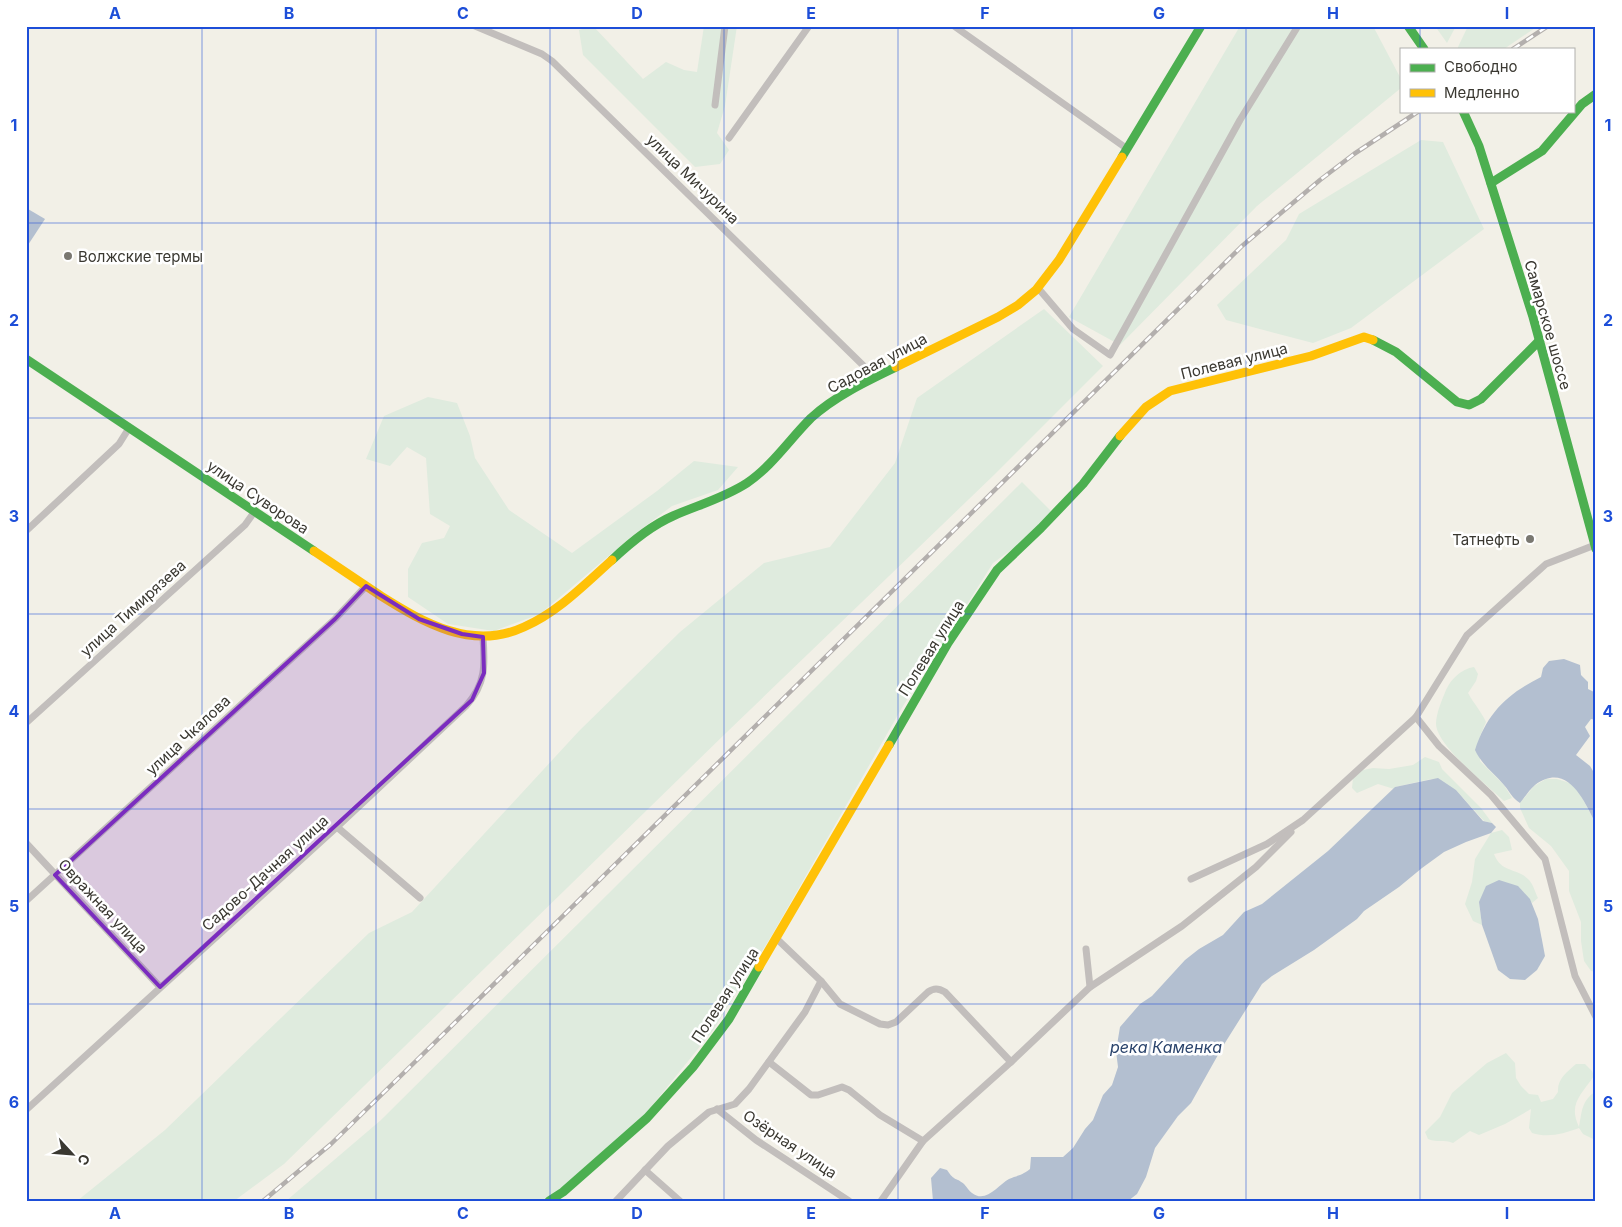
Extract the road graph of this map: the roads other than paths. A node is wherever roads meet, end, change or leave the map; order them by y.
1 (475, 26) edge
2 (725, 26) edge
3 (809, 26) edge
4 (954, 26) edge
5 (1201, 26) edge
6 (1298, 26) edge
7 (1408, 26) edge
8 (1423, 48) edge
9 (1596, 94) edge
10 (715, 105) dead end
11 (1463, 112) edge
12 (730, 138) dead end
13 (1126, 148) junction
14 (1490, 183) junction
15 (1038, 288) junction
16 (1540, 340) junction
17 (26, 359) edge
18 (876, 377) junction
19 (129, 428) junction
20 (255, 511) junction
21 (26, 531) edge
22 (1595, 547) edge
23 (366, 586) junction
24 (483, 637) junction
25 (1416, 717) junction
26 (26, 722) edge
27 (1303, 820) junction
28 (336, 827) junction
29 (26, 843) edge
30 (55, 875) junction
31 (1191, 879) dead end
32 (420, 898) dead end
33 (26, 901) edge
34 (777, 939) junction
35 (1086, 949) dead end
36 (821, 981) junction
37 (160, 987) junction
38 (1090, 988) junction
39 (1596, 1017) edge
40 (769, 1062) junction
41 (1011, 1062) junction
42 (717, 1109) junction
43 (26, 1110) edge
44 (923, 1141) junction
45 (645, 1170) junction
46 (549, 1201) edge
47 (616, 1201) edge
48 (680, 1201) edge
49 (849, 1201) edge
50 (881, 1201) edge

1 - 18 street, улица Мичурина
2 - 10 street
3 - 12 street
4 - 13 street
5 - 13 main road, Садовая улица
6 - 15 street
7 - 8 main road
9 - 14 main road
11 - 14 main road, Самарское шоссе
13 - 15 main road, Садовая улица
14 - 16 main road, Самарское шоссе
15 - 18 main road, Садовая улица
16 - 22 main road, Самарское шоссе
16 - 34 main road, Полевая улица
17 - 19 main road, улица Суворова
18 - 24 main road, Садовая улица
19 - 20 main road, улица Суворова
19 - 21 street
20 - 23 main road, улица Суворова
20 - 26 street, улица Тимирязева
22 - 25 street
23 - 24 main road, улица Суворова
23 - 30 street, улица Чкалова
24 - 28 street, Садово-Дачная улица
25 - 27 street
25 - 39 street
27 - 31 street
27 - 38 street
28 - 32 street
28 - 37 street, Садово-Дачная улица
29 - 30 street, Овражная улица
30 - 33 street, улица Чкалова
30 - 37 street, Овражная улица
34 - 36 street
34 - 46 main road, Полевая улица
35 - 38 street
36 - 40 street
36 - 41 street
37 - 43 street, Садово-Дачная улица
38 - 41 street
40 - 42 street
40 - 44 street
41 - 44 street
42 - 45 street
42 - 49 street, Озёрная улица
44 - 50 street
45 - 47 street
45 - 48 street

